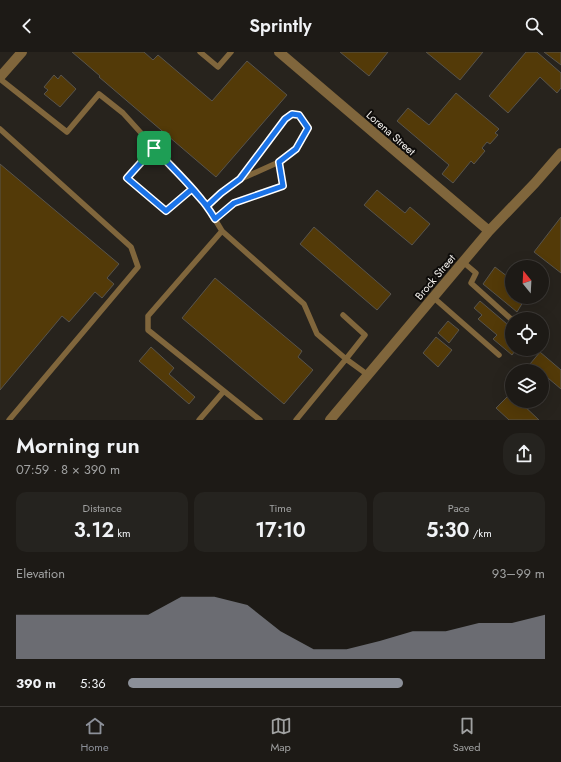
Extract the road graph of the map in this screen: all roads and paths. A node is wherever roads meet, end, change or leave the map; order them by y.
1 (22, 52) edge
2 (200, 52) edge
3 (230, 52) edge
4 (279, 52) edge
5 (0, 78) edge
6 (0, 130) edge
7 (154, 148) junction
8 (561, 153) edge
9 (279, 162) junction
10 (240, 179) junction
11 (192, 189) junction
12 (207, 206) junction
13 (215, 219) junction
14 (222, 231) junction
15 (489, 231) junction
16 (463, 262) junction
17 (434, 298) junction
18 (505, 314) edge
19 (343, 315) dead end
20 (499, 355) dead end
21 (346, 359) junction
22 (368, 375) junction
23 (224, 391) junction
24 (257, 419) edge
25 (9, 420) edge
26 (199, 420) edge
27 (296, 420) edge
28 (330, 420) edge

1 - 5 street
2 - 3 lane
4 - 15 street, Lorena Street
5 - 7 lane
6 - 25 lane
7 - 11 lane
7 - 11 lane
8 - 15 street, Brock Street
9 - 10 lane
9 - 10 lane
9 - 13 lane
10 - 12 lane
11 - 12 lane
12 - 13 lane
13 - 14 lane
14 - 21 lane
14 - 23 lane
15 - 16 street, Brock Street
16 - 17 street, Brock Street
16 - 18 lane
17 - 20 lane
17 - 22 street, Brock Street
19 - 21 lane
21 - 22 lane
21 - 27 lane
22 - 28 street, Brock Street
23 - 24 lane
23 - 26 lane

